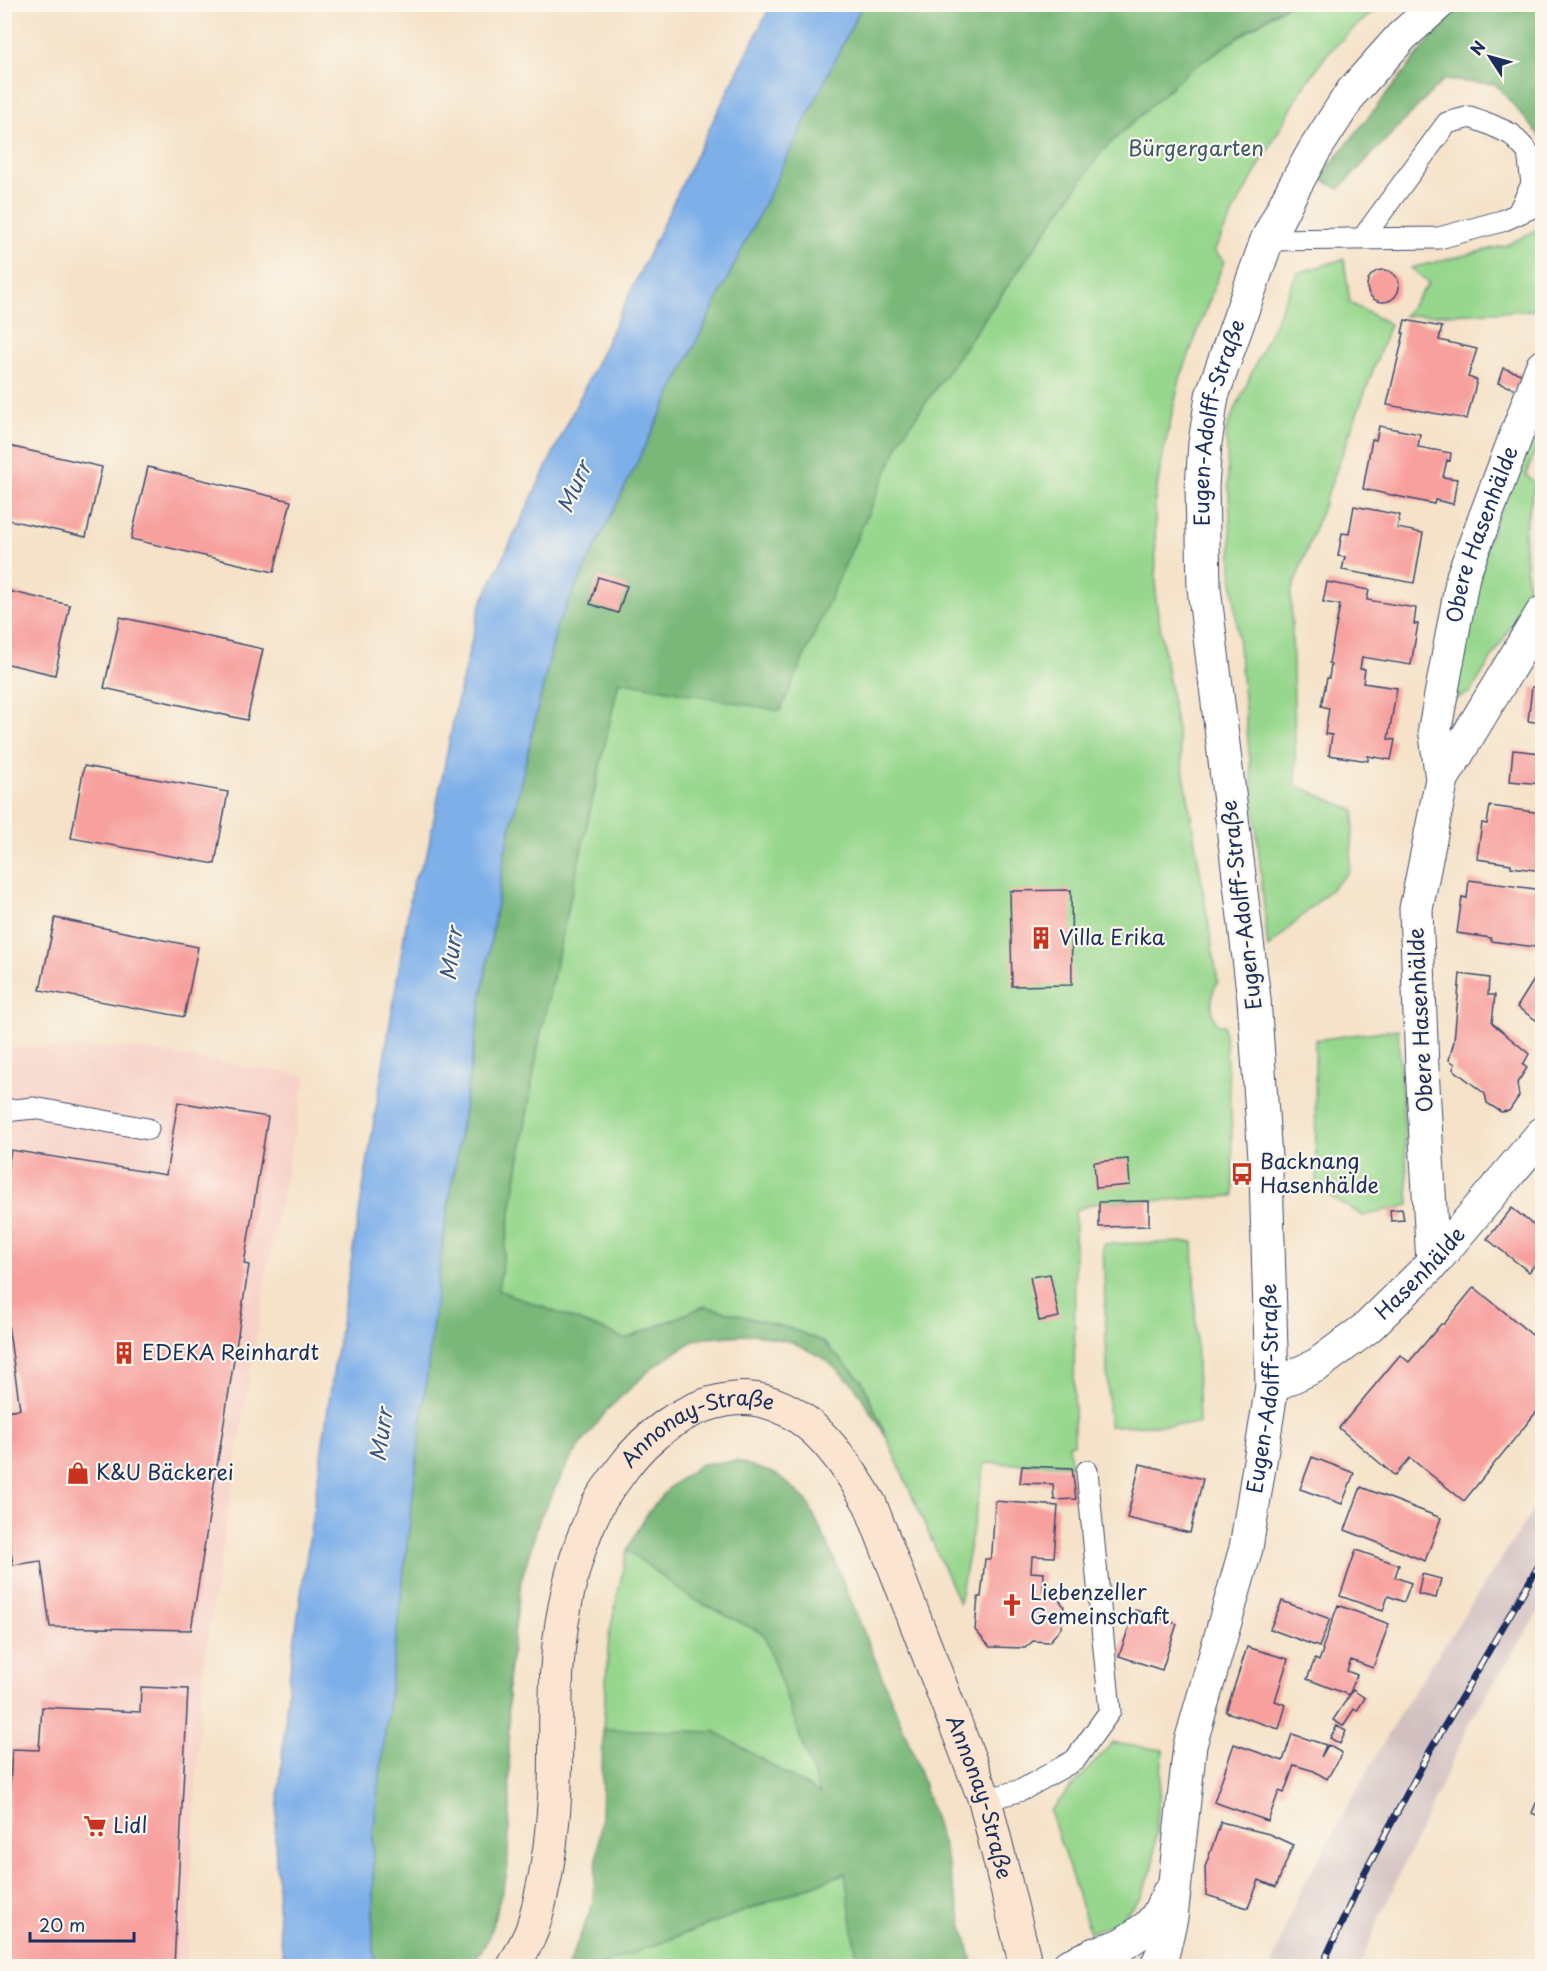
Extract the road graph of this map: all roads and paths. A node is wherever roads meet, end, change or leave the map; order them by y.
1 (1438, 4) edge
2 (1542, 203) edge
3 (1518, 213) junction
4 (1362, 239) junction
5 (1268, 240) junction
6 (1542, 367) edge
7 (1542, 613) edge
8 (1442, 779) junction
9 (4, 1111) edge
10 (148, 1129) dead end
11 (1542, 1134) edge
12 (1433, 1263) junction
13 (1272, 1386) junction
14 (1087, 1471) dead end
15 (985, 1800) junction
16 (1178, 1864) junction
17 (1157, 1962) edge
18 (514, 1966) edge
19 (1026, 1966) edge
20 (1068, 1966) edge

1 - 5 street, Eugen-Adolff-Straße
2 - 3 lane
3 - 4 lane
3 - 4 lane
4 - 5 lane
5 - 13 street, Eugen-Adolff-Straße
6 - 8 street, Obere Hasenhälde
7 - 8 street, Obere Hasenhälde
8 - 12 street, Obere Hasenhälde
9 - 10 lane
11 - 12 street, Hasenhälde
12 - 13 street, Hasenhälde
13 - 16 street, Eugen-Adolff-Straße
14 - 15 lane
15 - 18 street, Annonay-Straße
15 - 19 street, Annonay-Straße
16 - 17 street, Eugen-Adolff-Straße
16 - 20 street, Eugen-Adolff-Straße

